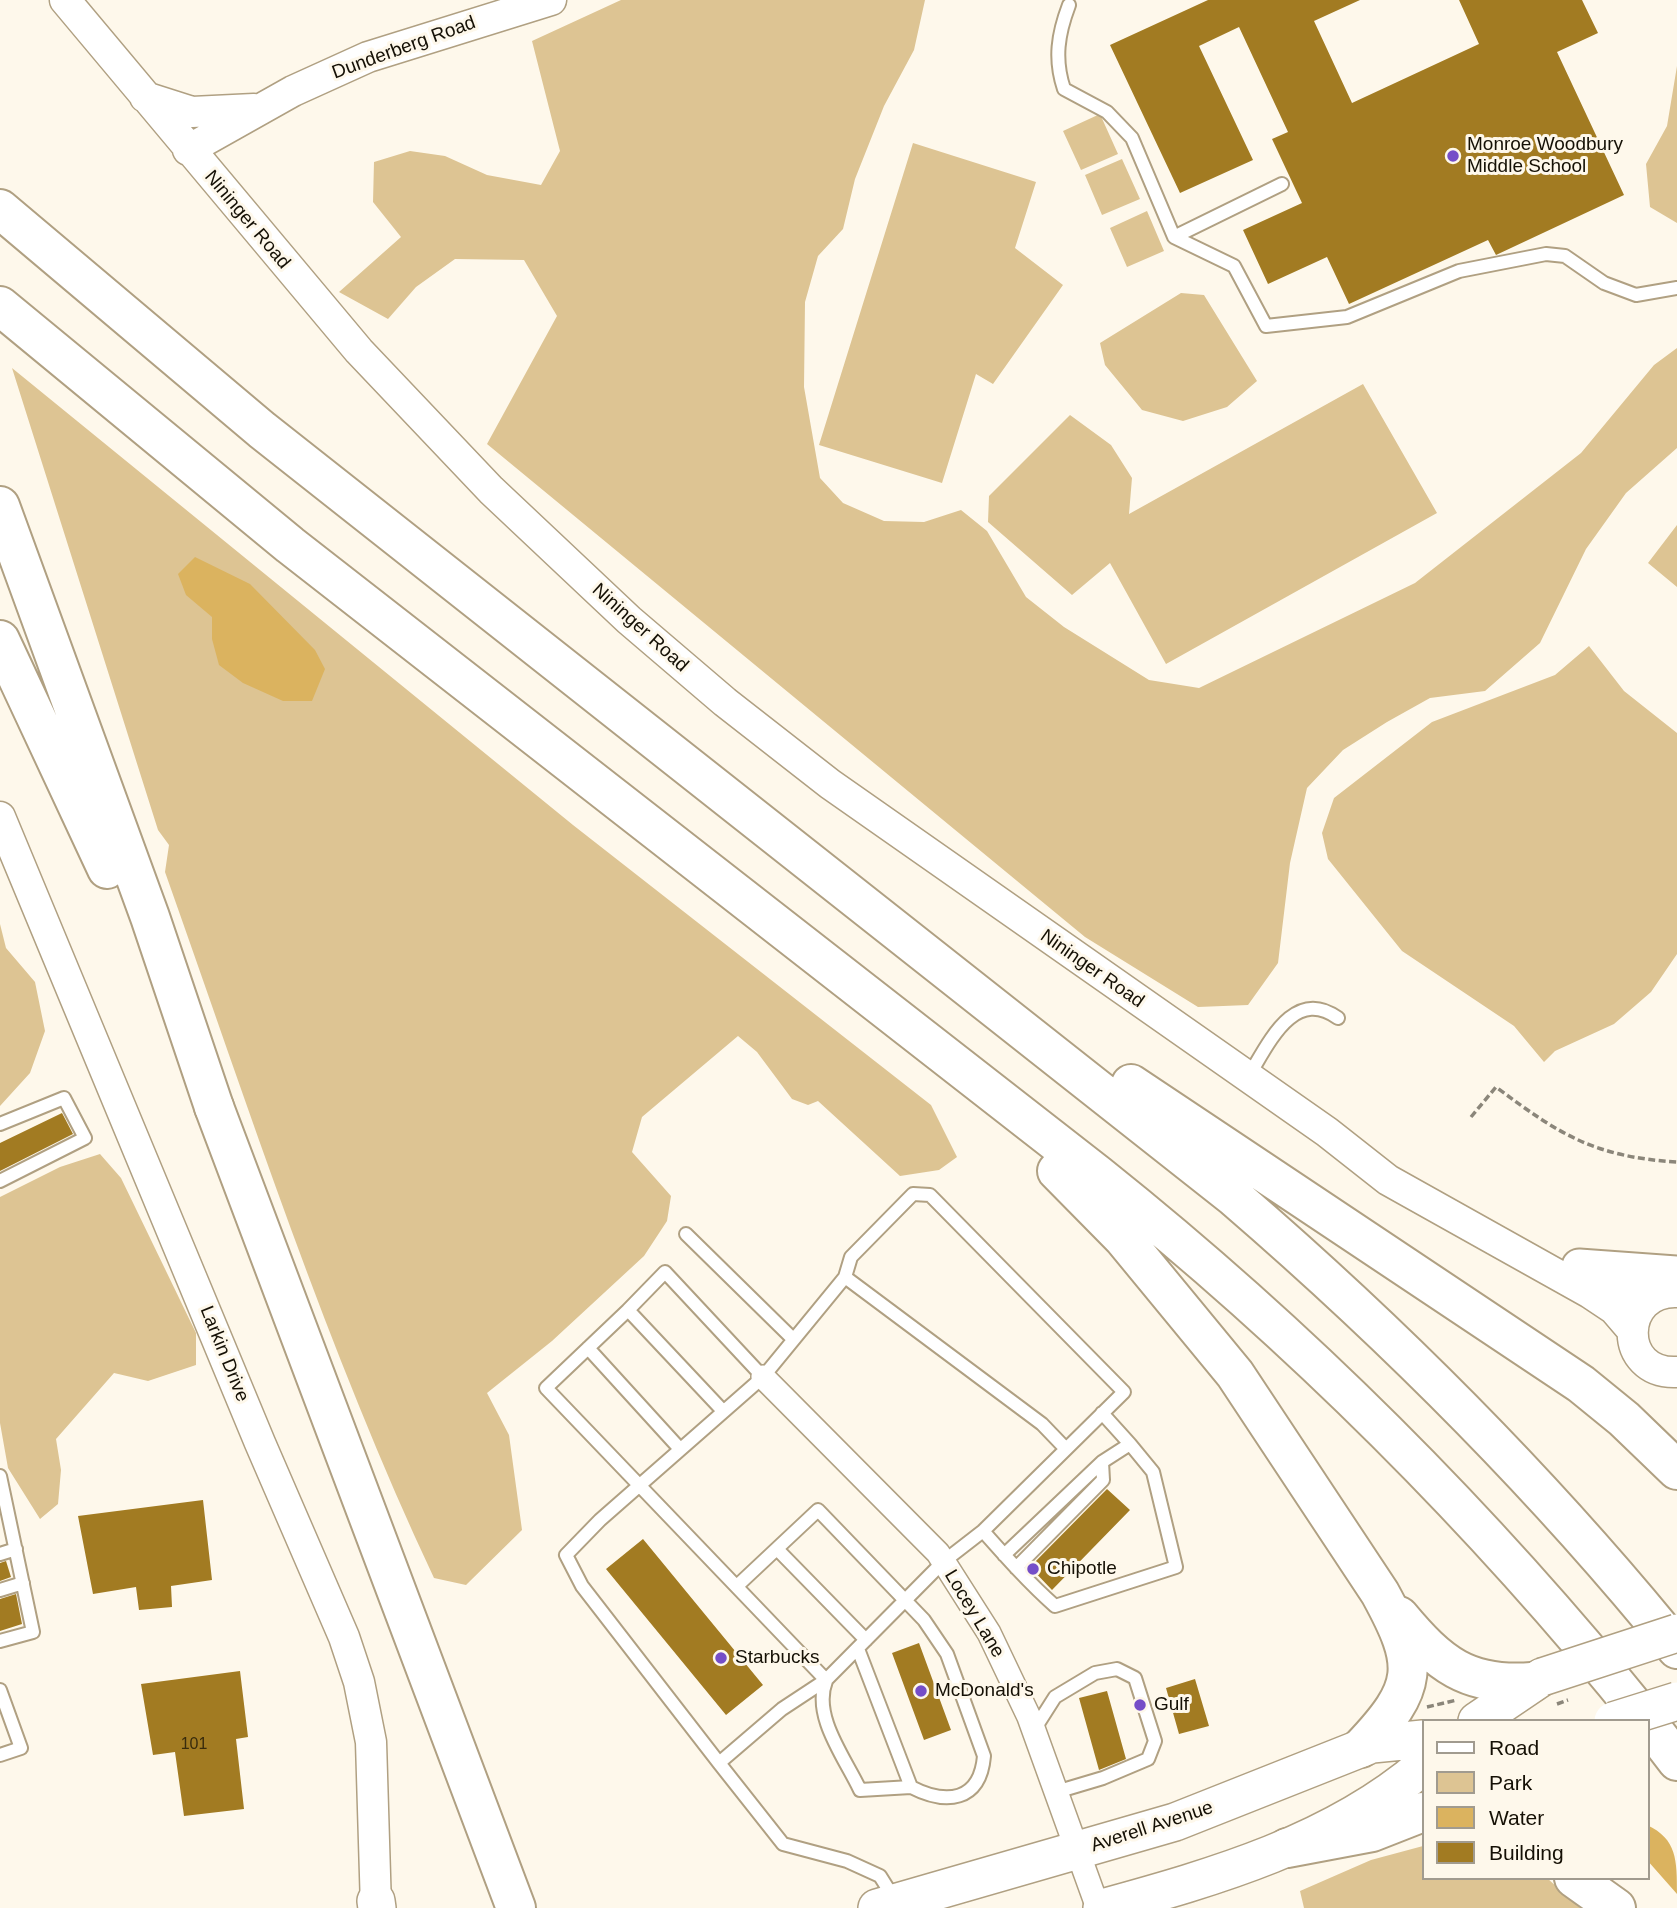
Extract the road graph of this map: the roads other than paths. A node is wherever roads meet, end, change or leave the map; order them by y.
1 (65, 0) edge
2 (551, 0) edge
3 (1069, 5) dead end
4 (144, 97) junction
5 (261, 109) junction
6 (188, 150) junction
7 (1282, 184) dead end
8 (0, 209) edge
9 (1174, 237) junction
10 (1677, 288) edge
11 (0, 306) edge
12 (0, 506) edge
13 (0, 640) edge
14 (0, 817) edge
15 (899, 931) junction
16 (790, 935) junction
17 (1338, 1018) dead end
18 (1247, 1077) junction
19 (214, 1107) junction
20 (0, 1124) edge
21 (1327, 1132) junction
22 (0, 1181) edge
23 (686, 1234) dead end
24 (1579, 1266) joint
25 (845, 1277) junction
26 (1669, 1287) edge
27 (628, 1310) junction
28 (1632, 1330) junction
29 (793, 1339) junction
30 (588, 1348) junction
31 (1677, 1372) edge
32 (762, 1377) junction
33 (723, 1411) junction
34 (1102, 1413) junction
35 (1130, 1444) junction
36 (680, 1449) junction
37 (1066, 1449) junction
38 (1102, 1462) junction
39 (1677, 1470) edge
40 (0, 1476) edge
41 (641, 1484) junction
42 (2, 1493) edge
43 (983, 1531) junction
44 (16, 1549) junction
45 (777, 1549) junction
46 (0, 1554) edge
47 (1004, 1555) junction
48 (943, 1562) junction
49 (1016, 1568) junction
50 (23, 1583) junction
51 (737, 1586) junction
52 (0, 1590) edge
53 (1380, 1593) junction
54 (904, 1602) junction
55 (1677, 1633) edge
56 (0, 1641) edge
57 (862, 1644) junction
58 (1677, 1649) edge
59 (1537, 1679) junction
60 (826, 1680) junction
61 (0, 1690) edge
62 (1677, 1701) edge
63 (1471, 1710) edge
64 (1619, 1719) edge
65 (1644, 1719) edge
66 (1422, 1724) edge
67 (1649, 1725) edge
68 (1034, 1731) junction
69 (1361, 1748) junction
70 (0, 1755) edge
71 (1677, 1760) edge
72 (719, 1763) junction
73 (1422, 1767) edge
74 (911, 1787) junction
75 (1056, 1792) junction
76 (1422, 1812) edge
77 (1287, 1848) junction
78 (1078, 1850) junction
79 (1576, 1880) edge
80 (1595, 1880) edge
81 (887, 1905) edge
82 (376, 1906) edge
83 (516, 1908) edge
84 (1100, 1908) edge
85 (1616, 1908) edge
86 (1625, 1908) edge

1 - 4 street, Nininger Road
2 - 5 street, Dunderberg Road
3 - 9 lane
4 - 5 street
4 - 6 street, Nininger Road
5 - 6 street, Dunderberg Road
6 - 18 street, Nininger Road
7 - 9 lane
8 - 15 highway
9 - 10 lane
11 - 16 highway
12 - 19 highway
13 - 19 highway
14 - 82 street, Larkin Drive
15 - 39 highway
15 - 58 highway
16 - 53 highway
16 - 65 highway
17 - 18 lane
18 - 21 street, Nininger Road
19 - 83 highway
20 - 22 lane
21 - 24 street, Nininger Road
21 - 28 street, Nininger Road
23 - 29 lane
24 - 26 main road
25 - 29 lane
25 - 34 lane
25 - 37 lane
26 - 28 street
27 - 30 lane
27 - 32 lane
27 - 33 lane
28 - 31 street
29 - 32 lane
30 - 36 lane
30 - 41 lane
32 - 33 lane
32 - 48 street, Locey Lane
33 - 36 lane
34 - 35 lane
34 - 37 lane
35 - 38 lane
35 - 49 lane
36 - 41 lane
37 - 43 lane
38 - 47 lane
38 - 49 lane
40 - 42 lane
41 - 51 lane
41 - 72 lane
42 - 44 lane
43 - 47 lane
43 - 48 lane
44 - 46 lane
44 - 50 lane
45 - 51 lane
45 - 54 lane
45 - 57 lane
47 - 49 lane
48 - 54 lane
48 - 68 street, Locey Lane
50 - 52 lane
50 - 56 lane
51 - 60 lane
53 - 59 highway
53 - 69 highway
54 - 57 lane
54 - 74 lane
55 - 59 main road, bridge
57 - 60 lane
57 - 74 lane
59 - 63 main road
60 - 72 lane
60 - 74 lane
61 - 70 lane
62 - 64 main road, bridge
66 - 69 main road, Averell Avenue
67 - 71 highway
68 - 75 street, Locey Lane
68 - 75 lane
69 - 78 main road, Averell Avenue
72 - 81 lane
73 - 77 main road
75 - 78 street, Locey Lane
76 - 77 highway
77 - 84 main road
78 - 81 main road, Averell Avenue
78 - 84 street, Locey Lane
79 - 85 highway
80 - 86 highway

